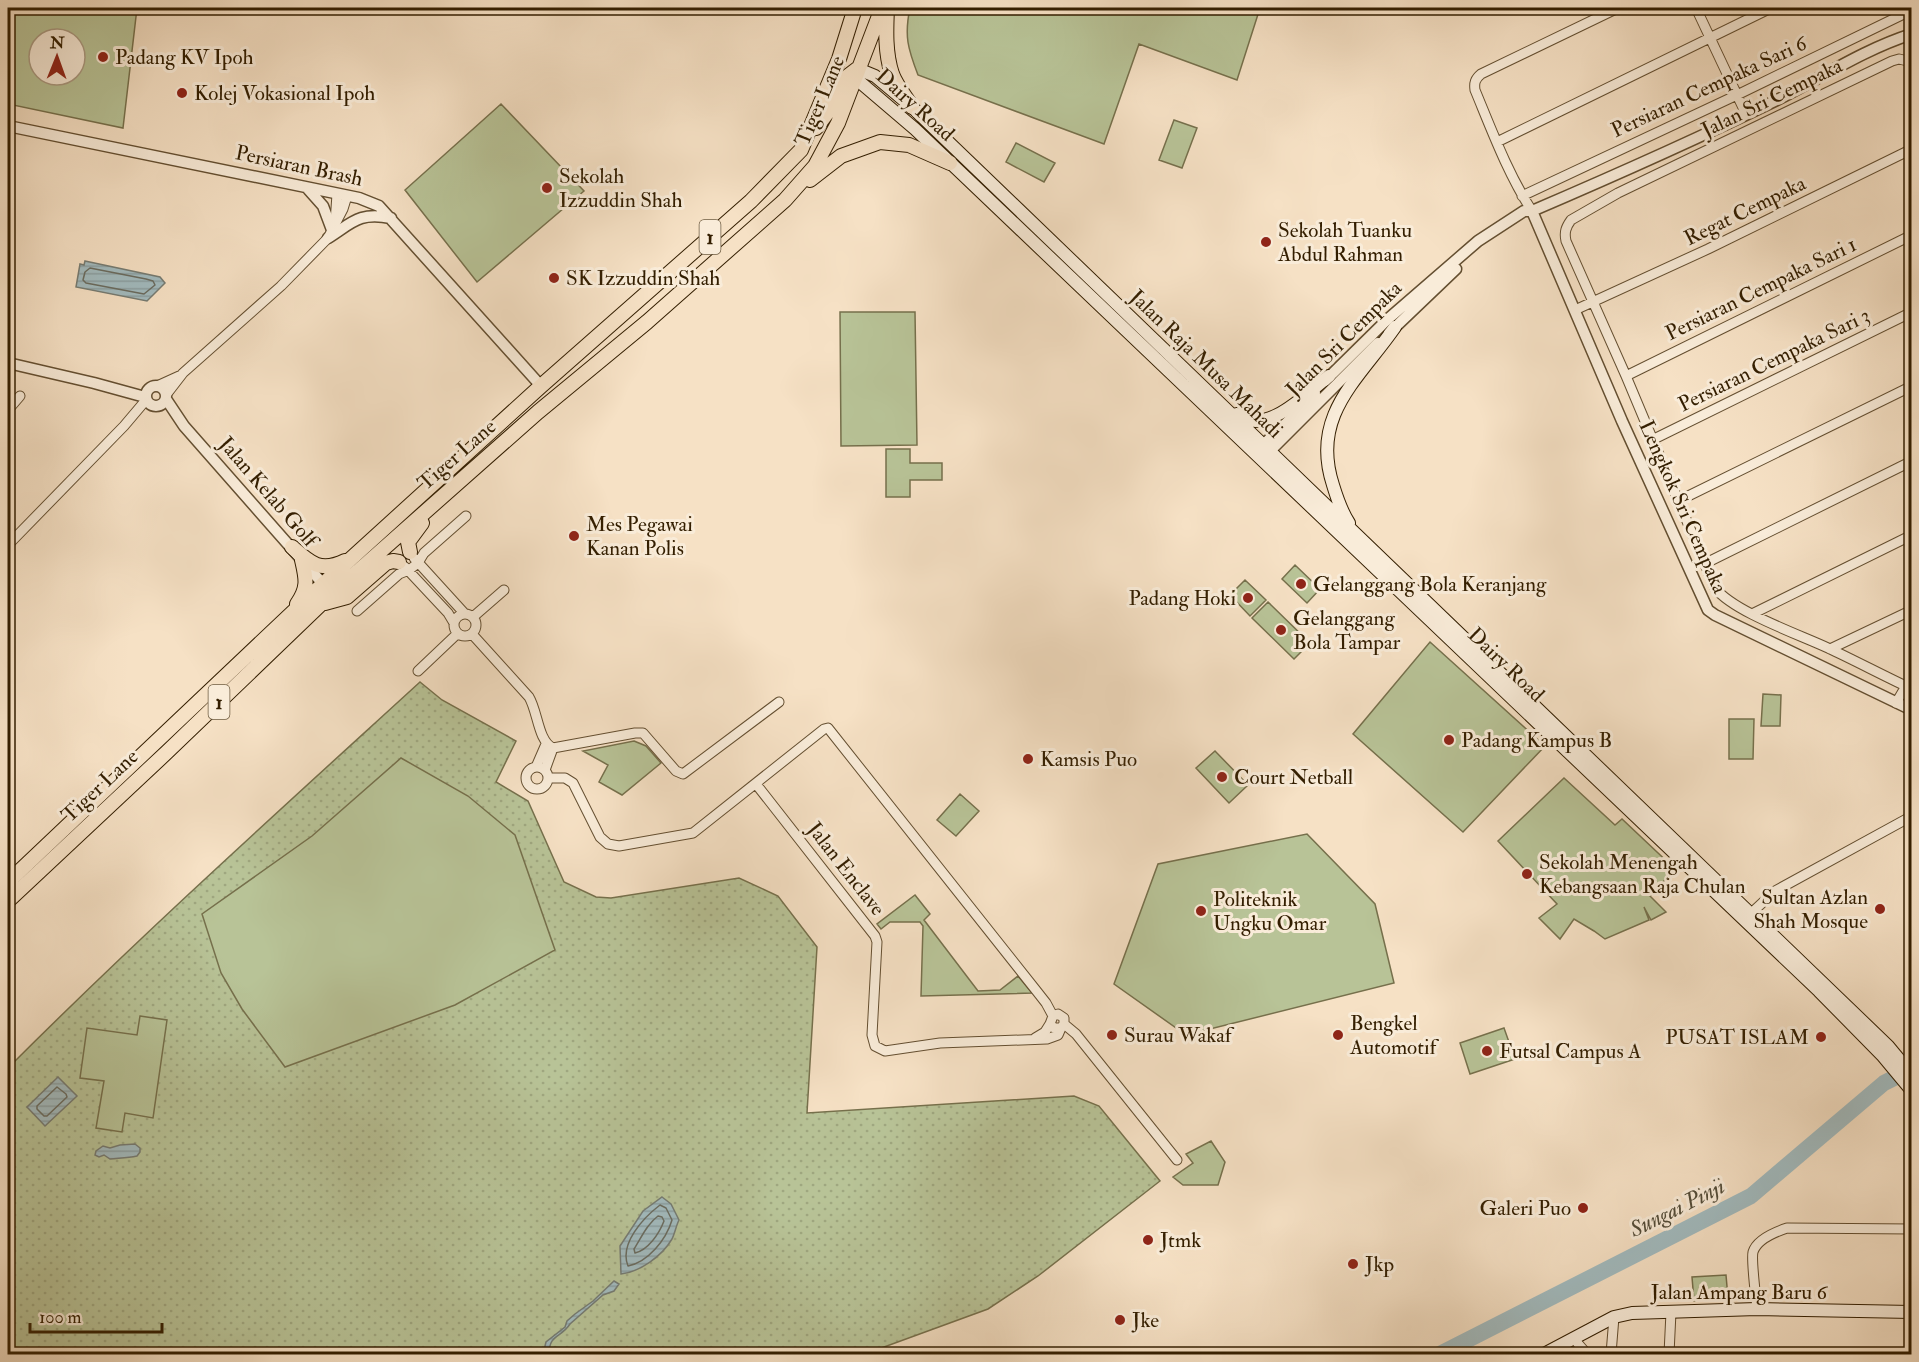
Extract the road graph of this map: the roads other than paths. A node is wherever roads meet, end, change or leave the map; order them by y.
1 (855, 8) edge
2 (862, 8) edge
3 (882, 8) edge
4 (887, 8) edge
5 (1618, 8) edge
6 (1696, 8) edge
7 (1771, 8) edge
8 (1911, 10) edge
9 (1911, 34) edge
10 (1710, 37) junction
11 (1911, 62) edge
12 (855, 73) junction
13 (1737, 95) junction
14 (1783, 97) junction
15 (1800, 106) junction
16 (912, 107) junction
17 (1746, 114) junction
18 (1777, 117) junction
19 (8, 126) edge
20 (1497, 142) junction
21 (1911, 149) edge
22 (801, 150) junction
23 (950, 163) junction
24 (1610, 178) junction
25 (307, 188) junction
26 (1618, 193) junction
27 (342, 195) junction
28 (1522, 196) junction
29 (785, 200) junction
30 (1532, 211) junction
31 (391, 218) junction
32 (332, 230) junction
33 (1911, 235) edge
34 (1594, 302) junction
35 (1575, 310) junction
36 (1911, 312) edge
37 (1395, 327) junction
38 (8, 363) edge
39 (1329, 376) junction
40 (1626, 376) junction
41 (541, 386) junction
42 (1911, 386) edge
43 (20, 396) dead end
44 (155, 397) junction
45 (1216, 400) junction
46 (8, 410) edge
47 (1653, 440) junction
48 (1263, 451) junction
49 (1911, 461) edge
50 (436, 501) junction
51 (1678, 501) junction
52 (466, 516) dead end
53 (1911, 535) edge
54 (1359, 538) junction
55 (8, 545) edge
56 (292, 547) junction
57 (356, 554) junction
58 (414, 557) junction
59 (302, 560) junction
60 (1704, 564) junction
61 (404, 566) junction
62 (323, 584) junction
63 (504, 590) dead end
64 (1413, 596) junction
65 (321, 604) junction
66 (1911, 610) edge
67 (357, 611) dead end
68 (1752, 614) junction
69 (469, 616) junction
70 (287, 617) junction
71 (454, 623) junction
72 (457, 634) junction
73 (472, 634) junction
74 (1830, 650) junction
75 (418, 671) dead end
76 (1910, 686) edge
77 (779, 702) dead end
78 (1896, 702) junction
79 (1911, 710) edge
80 (549, 746) junction
81 (756, 784) junction
82 (1911, 816) edge
83 (8, 882) edge
84 (8, 901) edge
85 (1747, 916) junction
86 (1052, 1020) junction
87 (1063, 1026) junction
88 (1030, 1040) junction
89 (1887, 1053) junction
90 (1911, 1075) edge
91 (1911, 1090) edge
92 (1177, 1160) dead end
93 (1911, 1229) edge
94 (1757, 1309) junction
95 (1671, 1312) junction
96 (1911, 1312) edge
97 (1614, 1317) junction
98 (1574, 1339) junction
99 (1544, 1354) edge
100 (1587, 1354) edge
101 (1611, 1354) edge
102 (1669, 1354) edge

1 - 22 main road, Tiger Lane / 1
2 - 12 main road
3 - 12 main road, Tiger Lane / 1
4 - 16 main road
5 - 20 street
6 - 10 street
7 - 10 street
8 - 13 street, Persiaran Cempaka Sari 6
9 - 14 street, Jalan Sri Cempaka
10 - 13 street
10 - 20 street
11 - 15 street, Jalan Sri Cempaka
12 - 16 main road, Dairy Road
12 - 22 main road
12 - 23 main road, Dairy Road
12 - 29 main road, Tiger Lane / 1
13 - 17 street
13 - 28 street, Persiaran Cempaka Sari 6
14 - 15 street
14 - 17 street, Jalan Sri Cempaka
14 - 18 street
15 - 18 street, Jalan Sri Cempaka
16 - 45 main road, Jalan Raja Musa Mahadi
17 - 24 street, Jalan Sri Cempaka
18 - 26 street, Jalan Sri Cempaka
19 - 25 street, Persiaran Brash
20 - 28 street
21 - 34 street, Regat Cempaka
22 - 41 main road, Tiger Lane / 1
23 - 29 main road
23 - 48 main road, Jalan Raja Musa Mahadi
24 - 26 street
24 - 30 street, Jalan Sri Cempaka
25 - 27 street, Persiaran Brash
25 - 32 street
26 - 34 street, Jalan Sri Cempaka
27 - 31 street, Persiaran Brash
27 - 32 street
28 - 30 street
29 - 50 main road, Tiger Lane / 1
30 - 35 street, Lengkok Sri Cempaka
30 - 37 street, Jalan Sri Cempaka
30 - 39 street, Jalan Sri Cempaka
31 - 32 street
31 - 41 street, Persiaran Brash
32 - 44 street
33 - 40 street, Persiaran Cempaka Sari 1
34 - 35 street, Regat Cempaka
34 - 40 street, Jalan Sri Cempaka
35 - 78 street, Lengkok Sri Cempaka
36 - 47 street, Persiaran Cempaka Sari 3
37 - 48 street, Jalan Sri Cempaka
37 - 54 main road
38 - 44 street
39 - 45 main road
39 - 48 street, Jalan Sri Cempaka
40 - 47 street, Jalan Sri Cempaka
41 - 57 main road, Tiger Lane / 1
42 - 51 street
43 - 46 street
44 - 55 street
44 - 56 street, Jalan Kelab Golf
45 - 48 main road, Jalan Raja Musa Mahadi
47 - 51 street, Jalan Sri Cempaka
48 - 54 main road, Jalan Raja Musa Mahadi
48 - 64 main road, Dairy Road
49 - 60 street
50 - 58 main road
50 - 62 main road
50 - 65 main road, Tiger Lane / 1
51 - 60 street, Jalan Sri Cempaka
52 - 58 street
53 - 68 street
54 - 64 main road, Jalan Raja Musa Mahadi
56 - 57 main road
56 - 59 street, Jalan Kelab Golf
57 - 62 main road, Tiger Lane / 1
58 - 61 street
58 - 69 street
59 - 62 street, Jalan Kelab Golf
59 - 70 main road
60 - 68 street, Jalan Sri Cempaka
61 - 65 main road
61 - 67 street
61 - 71 street
62 - 70 main road, Tiger Lane / 1
63 - 69 street
64 - 85 main road, Dairy Road
65 - 84 main road, Tiger Lane / 1
66 - 74 street
68 - 74 street, Jalan Sri Cempaka
69 - 71 street
69 - 73 street
70 - 83 main road, Tiger Lane / 1
71 - 72 street
72 - 73 street
72 - 75 street
73 - 80 street
74 - 76 street, Jalan Sri Cempaka
76 - 78 street
77 - 80 street
78 - 79 street, Lengkok Sri Cempaka
80 - 81 street
81 - 86 street
81 - 88 street, Jalan Enclave
82 - 85 street
85 - 89 main road, Dairy Road
86 - 87 street
86 - 88 street
87 - 88 street, Jalan Enclave
87 - 92 street
89 - 90 main road, Dairy Road
89 - 91 main road
93 - 94 street
94 - 95 main road, Jalan Ampang Baru 6
94 - 96 main road, Jalan Ampang Baru 6
95 - 97 main road, Jalan Ampang Baru 6
95 - 102 street
97 - 98 main road, Jalan Ampang Baru 6
97 - 101 street
98 - 99 main road, Jalan Ampang Baru 6
98 - 100 street

